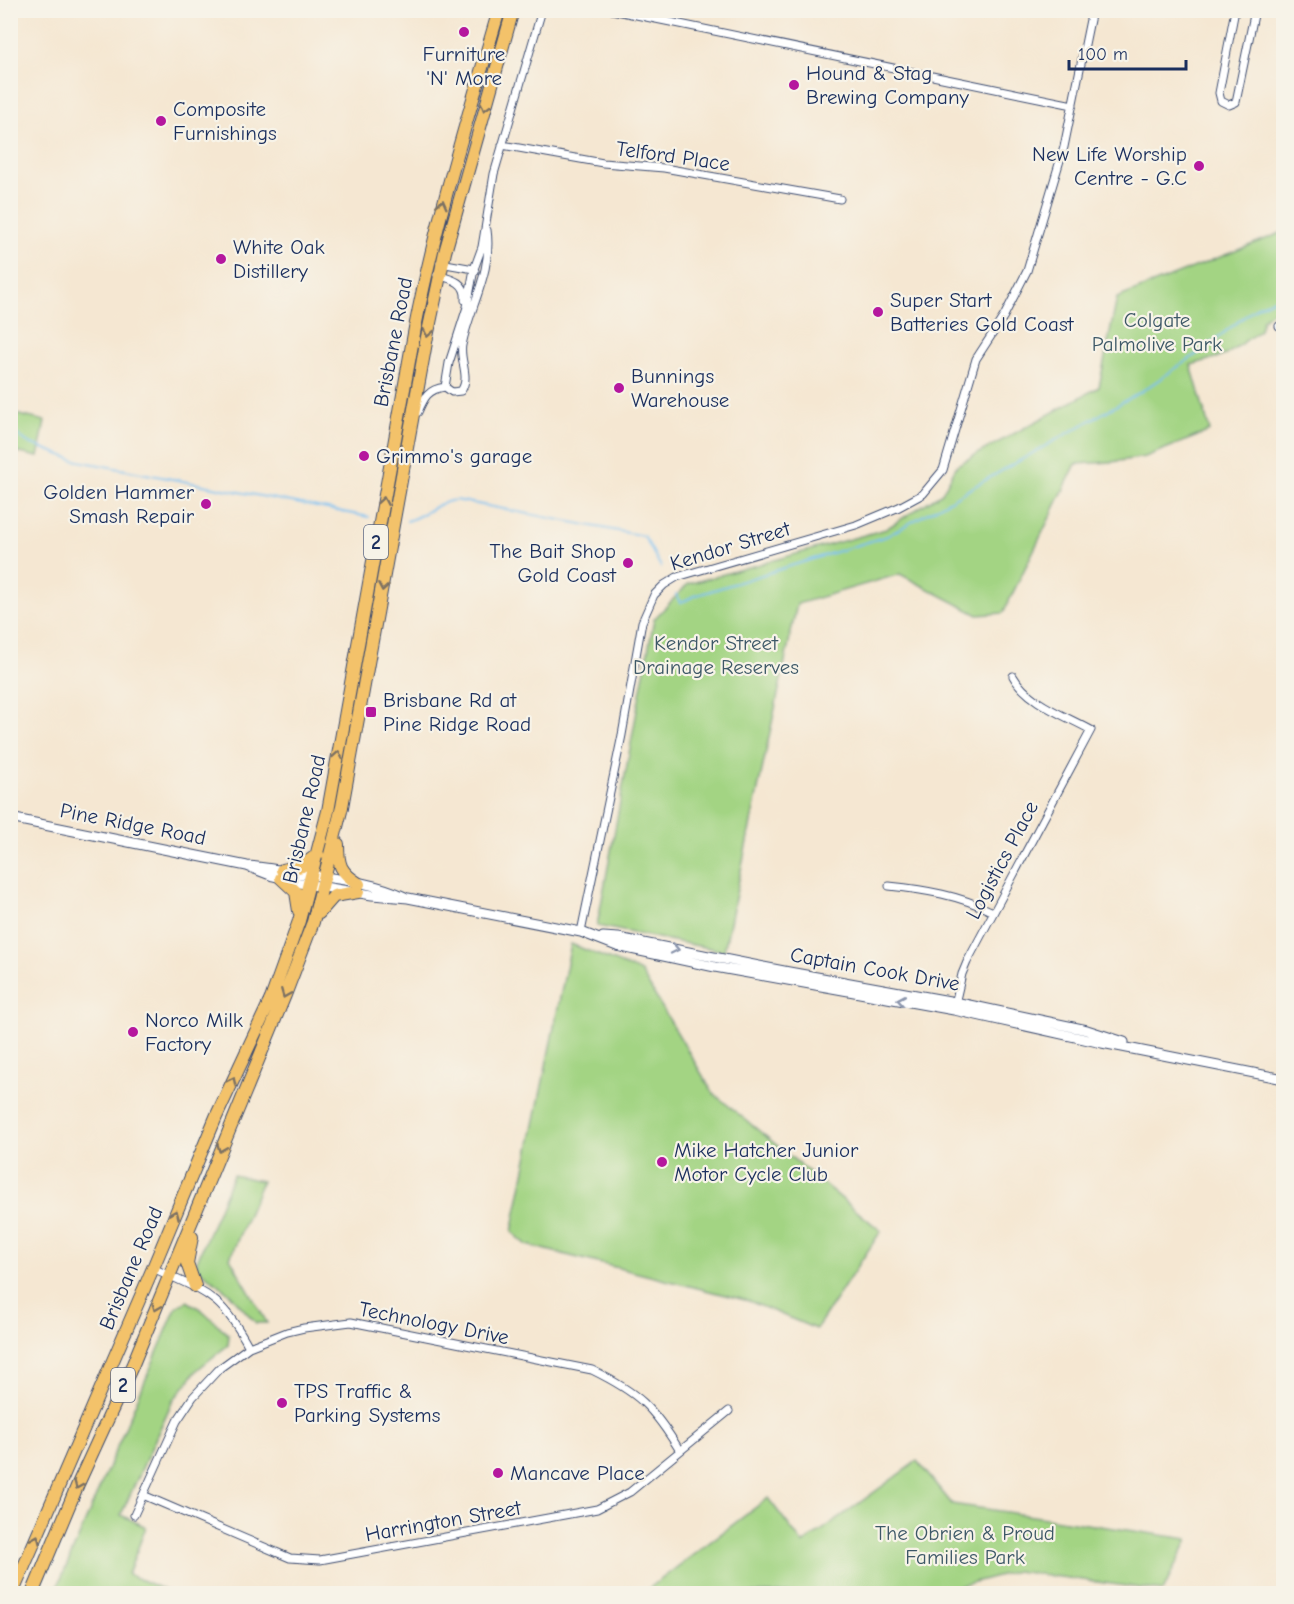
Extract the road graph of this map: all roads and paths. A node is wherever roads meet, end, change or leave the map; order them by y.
1 (499, 10) edge
2 (513, 10) edge
3 (542, 10) edge
4 (612, 10) edge
5 (1092, 10) edge
6 (1235, 10) edge
7 (1255, 10) edge
8 (1073, 105) junction
9 (502, 145) junction
10 (840, 199) dead end
11 (486, 227) junction
12 (428, 266) junction
13 (441, 269) junction
14 (474, 269) junction
15 (481, 287) junction
16 (461, 320) junction
17 (445, 387) junction
18 (411, 426) junction
19 (1013, 676) dead end
20 (11, 819) edge
21 (339, 822) junction
22 (318, 854) junction
23 (282, 874) junction
24 (311, 880) junction
25 (324, 881) junction
26 (889, 886) dead end
27 (358, 888) junction
28 (993, 912) junction
29 (299, 921) junction
30 (313, 922) junction
31 (581, 932) junction
32 (955, 1006) junction
33 (1284, 1079) edge
34 (210, 1175) junction
35 (153, 1268) junction
36 (169, 1276) junction
37 (195, 1286) junction
38 (249, 1347) junction
39 (729, 1411) dead end
40 (680, 1451) junction
41 (143, 1495) junction
42 (134, 1515) dead end
43 (12, 1593) edge
44 (32, 1593) edge

12 -> 1 highway, Brisbane Road / 2
2 -> 13 highway, Brisbane Road / 2
3 - 9 street
4 - 8 street
5 - 8 street, Kendor Street
6 - 7 street
8 - 31 street, Kendor Street
9 - 10 street, Telford Place
9 - 11 street
11 - 14 street
11 - 15 street
12 - 13 street
12 - 13 street
22 -> 12 highway, Brisbane Road / 2
13 - 14 street
13 - 16 street
13 -> 18 highway, Brisbane Road / 2
14 - 15 street
14 - 16 street
15 - 17 street
16 - 17 street
17 - 18 street
18 -> 21 highway, Brisbane Road / 2
19 - 28 street, Logistics Place
20 - 23 street, Pine Ridge Road
21 - 25 highway, Brisbane Road / 2
21 - 27 highway
22 - 23 highway
22 - 24 highway, Brisbane Road / 2
23 - 24 street, Pine Ridge Road
23 - 29 highway
24 - 25 street, Pine Ridge Road
24 - 29 highway, Brisbane Road / 2
25 - 27 street, Captain Cook Drive
25 - 30 highway, Brisbane Road / 2
26 - 28 street
27 - 30 highway
27 - 31 street, Captain Cook Drive
28 - 32 street, Logistics Place
35 -> 29 highway, Brisbane Road / 2
30 -> 34 highway, Brisbane Road / 2
31 - 32 street, Captain Cook Drive
32 - 33 street, Captain Cook Drive
34 - 36 highway, Brisbane Road / 2
34 - 37 highway
35 - 36 street
43 -> 35 highway, Brisbane Road / 2
36 - 37 street
36 -> 44 highway, Brisbane Road / 2
37 - 38 street
38 - 40 street, Technology Drive
38 - 41 street, Technology Drive
39 - 40 street, Harrington Street
40 - 41 street, Harrington Street
41 - 42 street, Technology Drive

